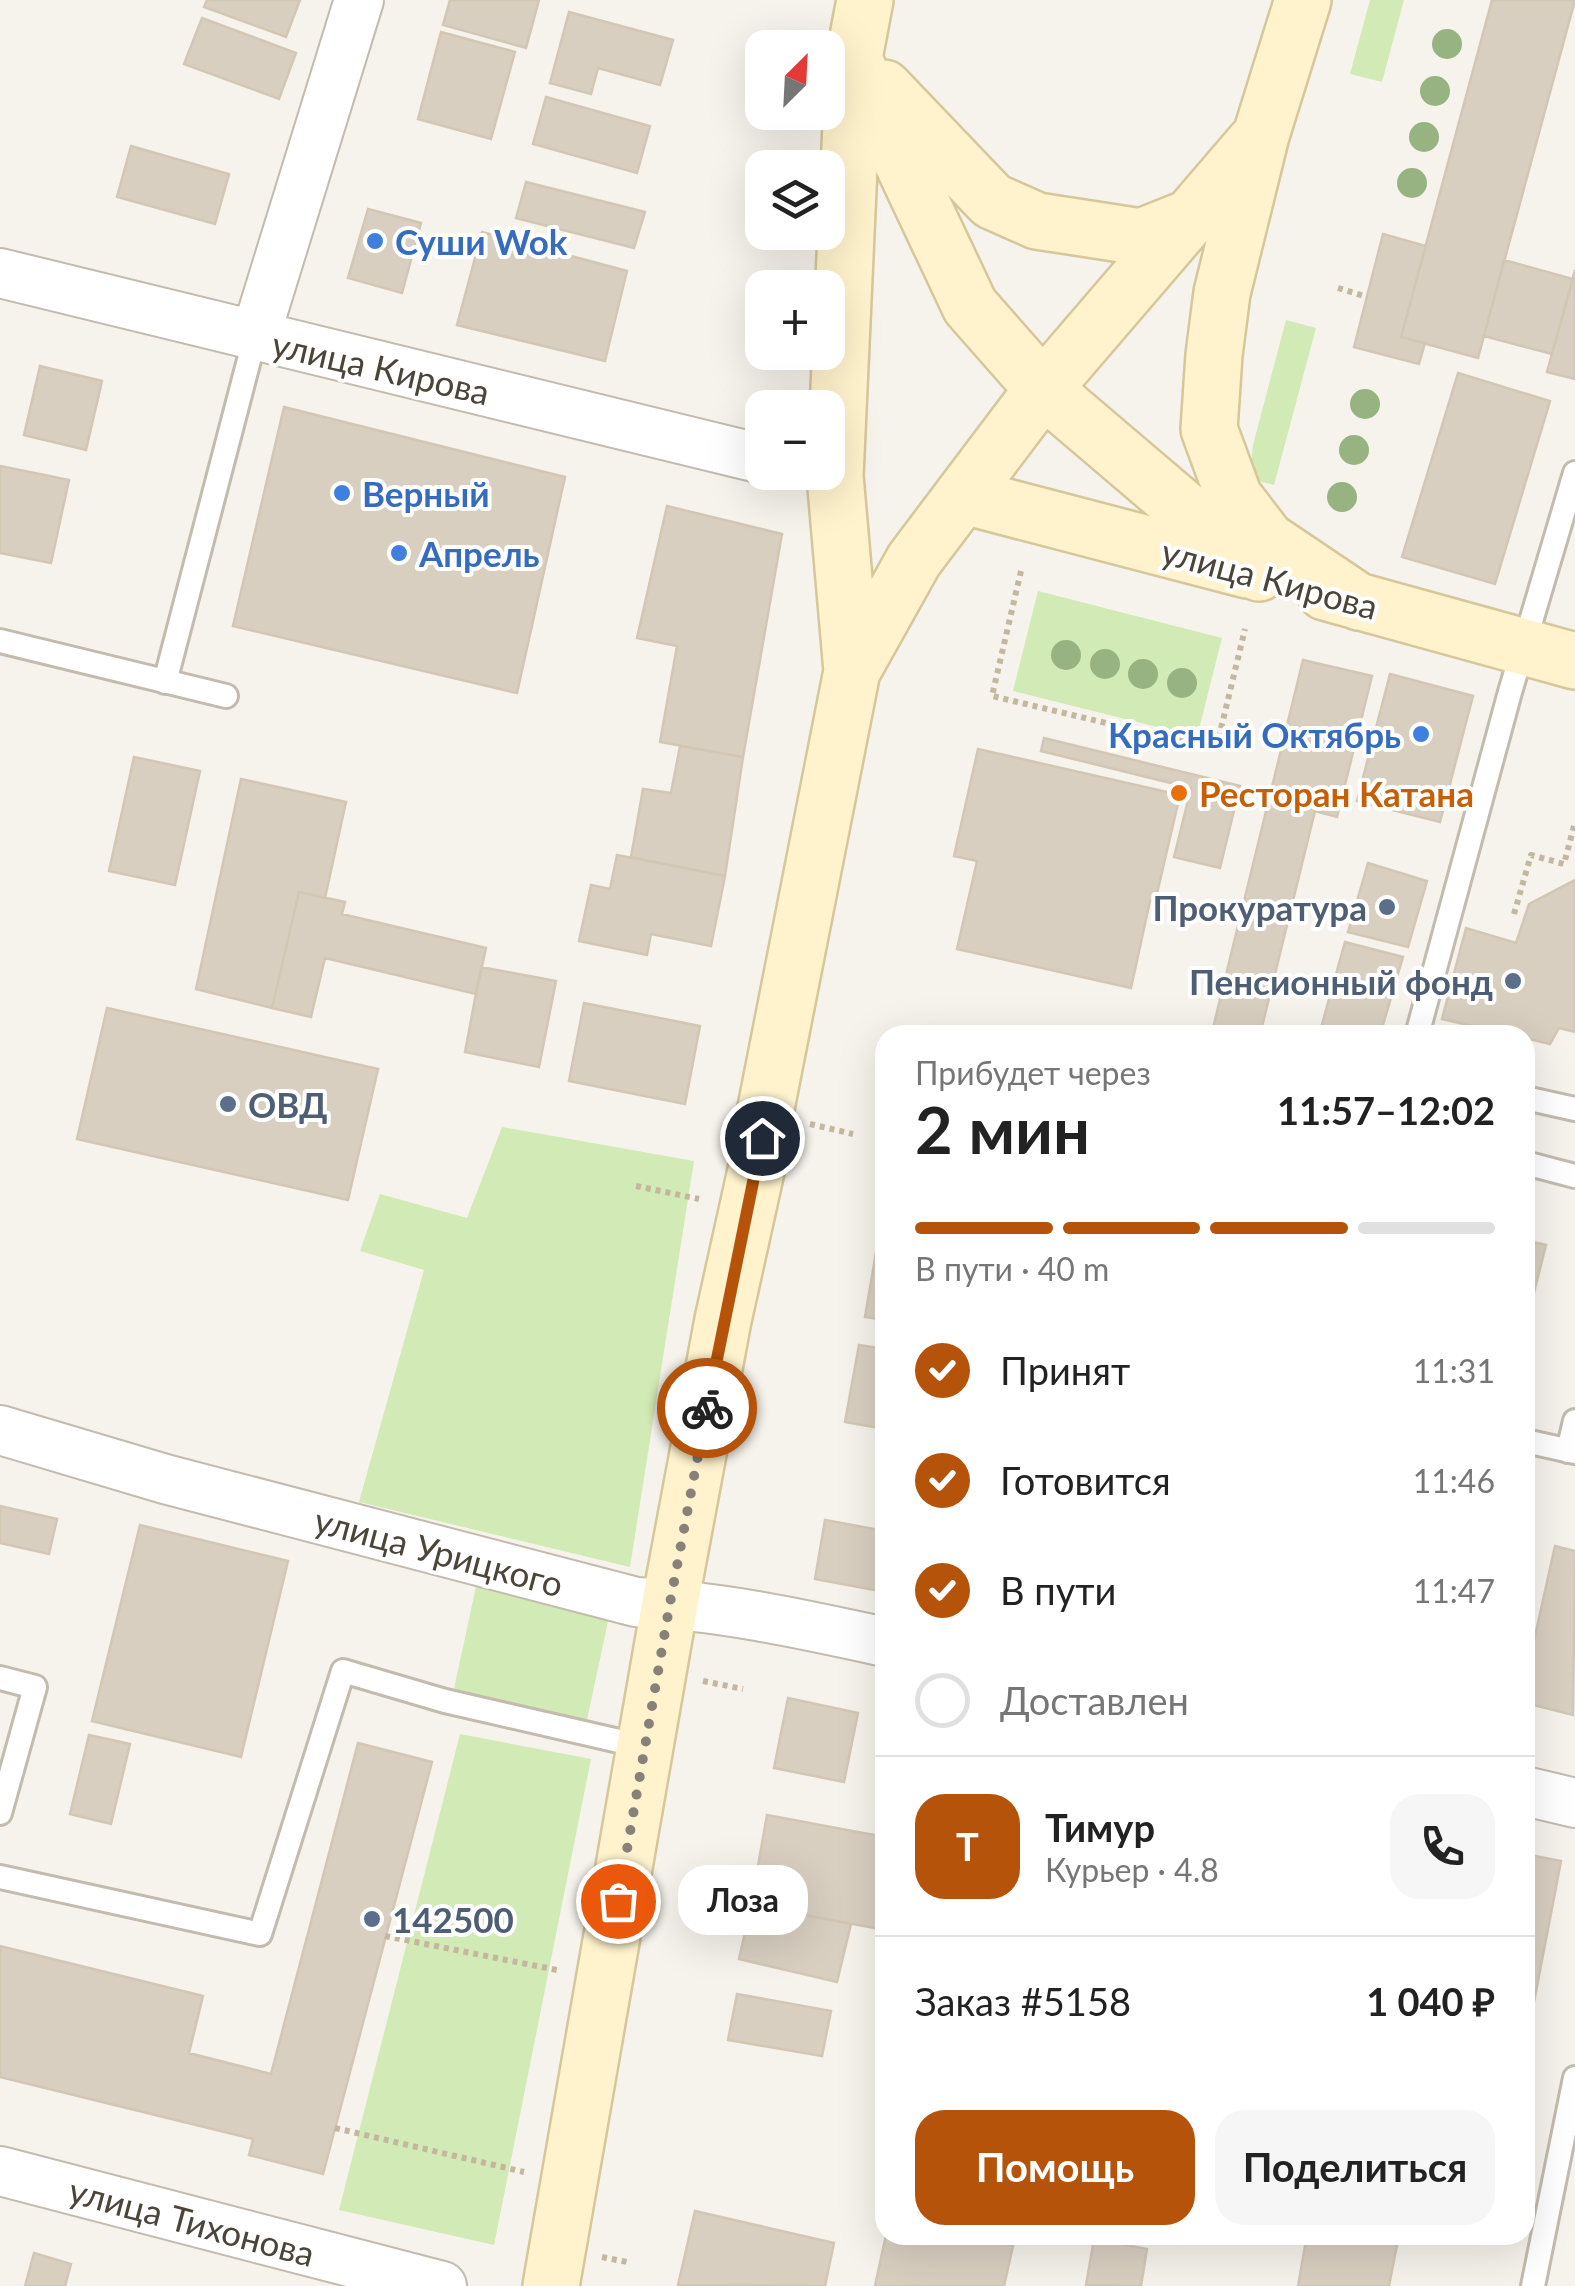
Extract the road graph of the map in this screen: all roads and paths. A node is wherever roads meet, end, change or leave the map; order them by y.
1 (359, 0) edge
2 (864, 0) edge
3 (1303, 0) edge
4 (854, 58) junction
5 (1261, 135) junction
6 (1191, 216) junction
7 (0, 273) edge
8 (1338, 288) dead end
9 (1367, 296) dead end
10 (255, 337) junction
11 (1042, 389) junction
12 (832, 390) edge
13 (745, 455) edge
14 (1575, 473) edge
15 (829, 490) edge
16 (964, 496) junction
17 (1021, 571) dead end
18 (1259, 574) junction
19 (1359, 602) junction
20 (1245, 629) dead end
21 (0, 641) edge
22 (1550, 654) edge
23 (852, 671) junction
24 (165, 682) junction
25 (226, 696) dead end
26 (1575, 822) edge
27 (1564, 864) junction
28 (1575, 867) edge
29 (1514, 914) dead end
30 (1420, 1025) edge
31 (1535, 1100) edge
32 (1575, 1109) edge
33 (1535, 1166) edge
34 (1575, 1176) edge
35 (636, 1186) dead end
36 (699, 1199) dead end
37 (1575, 1421) edge
38 (0, 1430) edge
39 (1535, 1443) edge
40 (1572, 1452) edge
41 (670, 1603) junction
42 (875, 1640) edge
43 (0, 1678) edge
44 (645, 1747) junction
45 (1535, 1794) edge
46 (1575, 1804) edge
47 (0, 1814) edge
48 (0, 1877) edge
49 (385, 1936) dead end
50 (563, 1971) dead end
51 (1575, 2078) edge
52 (335, 2128) dead end
53 (0, 2171) edge
54 (525, 2172) dead end
55 (442, 2286) edge
56 (551, 2286) edge
57 (1533, 2286) edge

1 - 10 street
2 - 4 main road
3 - 5 main road
4 - 6 main road
4 - 11 main road
4 - 12 main road
5 - 6 main road
5 - 19 main road
6 - 11 main road
7 - 10 street, улица Кирова
8 - 9 path
10 - 13 street, улица Кирова
10 - 24 lane
11 - 16 main road
11 - 18 main road
14 - 22 lane
15 - 23 main road
16 - 18 main road, улица Кирова
16 - 23 main road
17 - 20 path
18 - 19 main road, улица Кирова
19 - 22 main road, улица Кирова
21 - 24 lane
22 - 30 lane
23 - 41 main road
24 - 25 lane
26 - 27 path
27 - 28 path
27 - 29 path
31 - 32 lane
33 - 34 lane
35 - 36 path
37 - 40 lane
38 - 41 street, улица Урицкого
39 - 40 lane
41 - 42 street, улица Урицкого
41 - 44 main road
43 - 47 lane
44 - 48 lane
44 - 56 main road
45 - 46 street
49 - 50 path
51 - 57 lane
52 - 54 path
53 - 55 street, улица Тихонова

